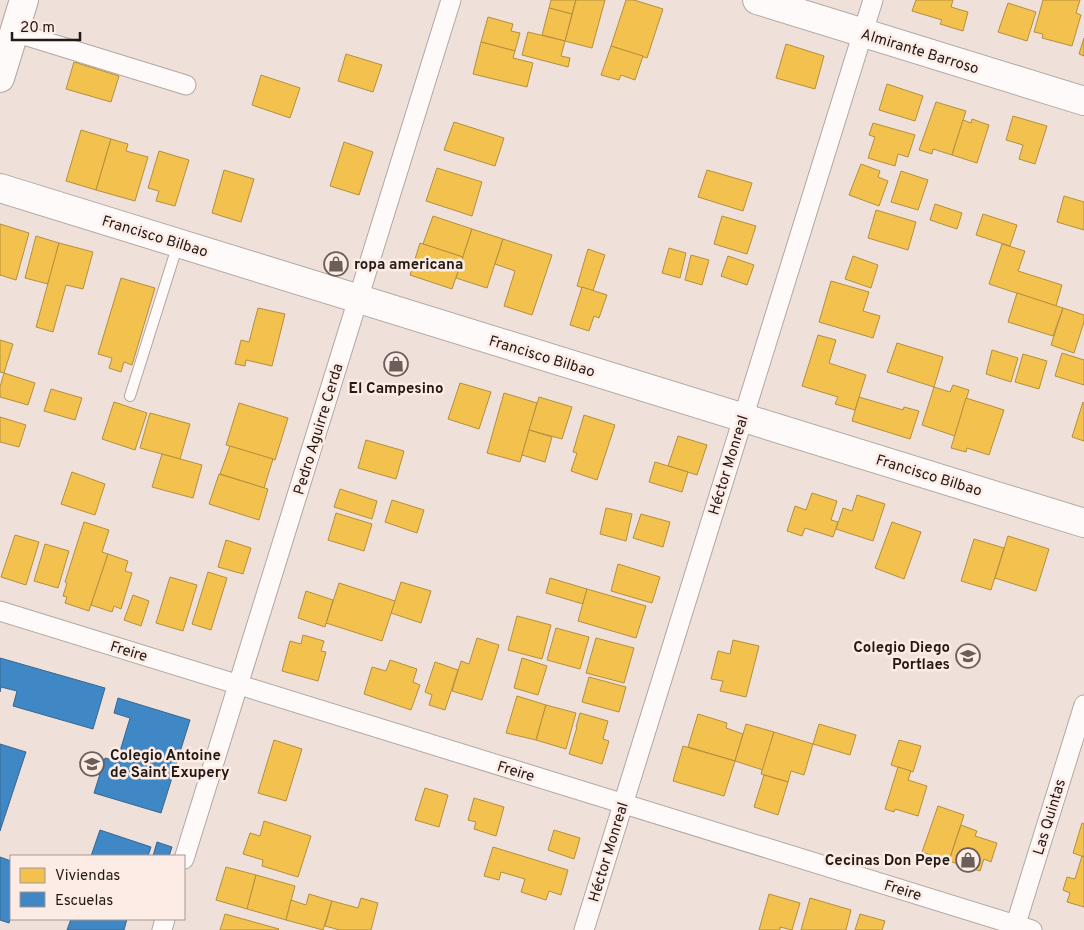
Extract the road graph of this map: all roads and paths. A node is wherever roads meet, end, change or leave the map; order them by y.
1 (24, 0) edge
2 (452, 0) edge
3 (757, 0) edge
4 (873, 0) edge
5 (14, 32) junction
6 (863, 33) junction
7 (0, 78) edge
8 (186, 85) dead end
9 (1084, 101) edge
10 (0, 188) edge
11 (178, 243) junction
12 (358, 299) junction
13 (130, 396) dead end
14 (743, 418) junction
15 (1084, 523) edge
16 (0, 611) edge
17 (238, 684) junction
18 (1084, 705) edge
19 (623, 804) junction
20 (185, 856) edge
21 (1021, 928) edge
22 (584, 930) edge

1 - 5 street
2 - 12 street, Pedro Aguirre Cerda
3 - 6 street, Almirante Barroso
4 - 6 street, Héctor Monreal
5 - 7 street
5 - 8 street
6 - 9 street, Almirante Barroso
6 - 14 street, Héctor Monreal
10 - 11 street, Francisco Bilbao
11 - 12 street, Francisco Bilbao
11 - 13 lane
12 - 14 street, Francisco Bilbao
12 - 17 street, Pedro Aguirre Cerda
14 - 15 street, Francisco Bilbao
14 - 19 street, Héctor Monreal
16 - 17 street, Freire
17 - 19 street, Freire
17 - 20 street, Pedro Aguirre Cerda
18 - 21 street, Las Quintas
19 - 21 street, Freire
19 - 22 street, Héctor Monreal

